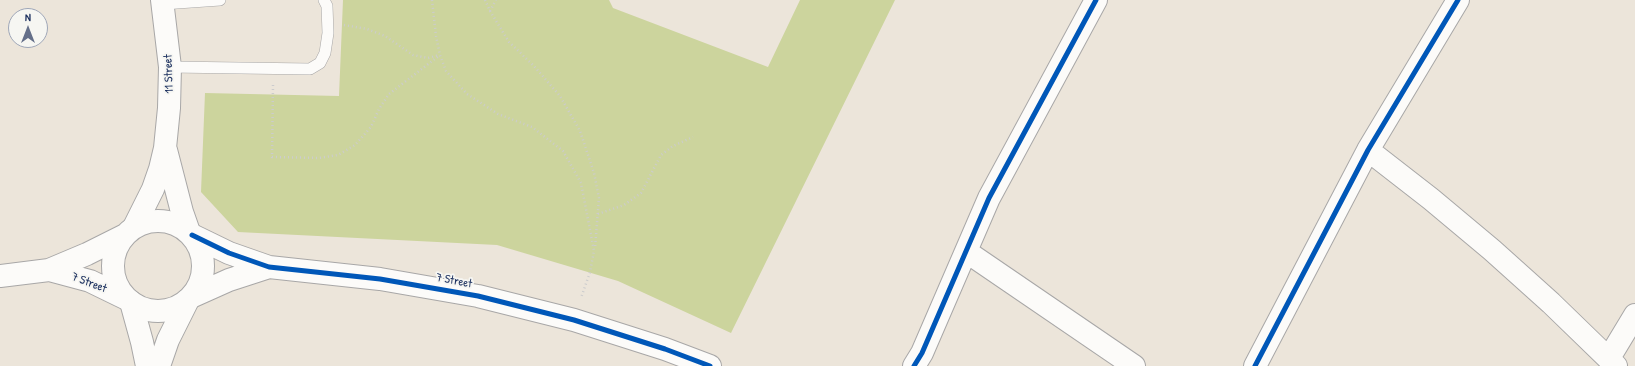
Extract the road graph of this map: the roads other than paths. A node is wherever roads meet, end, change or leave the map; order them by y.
1 (220, 0) edge
2 (324, 0) edge
3 (1096, 0) edge
4 (1458, 0) edge
5 (162, 2) edge
6 (170, 67) junction
7 (165, 148) junction
8 (1368, 150) junction
9 (129, 231) junction
10 (190, 233) junction
11 (966, 252) junction
12 (269, 267) junction
13 (49, 270) junction
14 (0, 276) edge
15 (190, 299) junction
16 (129, 301) junction
17 (1635, 315) edge
18 (1612, 362) edge
19 (916, 365) edge
20 (146, 366) edge
21 (159, 366) edge
22 (710, 366) edge
23 (1134, 366) edge
24 (1255, 366) edge

1 - 5 lane
2 - 6 lane
3 - 11 street
4 - 8 street
5 - 6 street, 11 Street
6 - 7 street, 11 Street
7 - 9 street, 11 Street
7 - 10 street, 11 Street
8 - 18 street
8 - 24 street
9 - 10 street
9 - 13 street, 7 Street
9 - 16 street
10 - 12 street, 7 Street
10 - 15 street
11 - 19 street
11 - 23 street
12 - 15 street, 7 Street
12 - 22 street, 7 Street
13 - 14 street, 7 Street
13 - 16 street, 7 Street
15 - 16 street
15 - 21 street
16 - 20 street
17 - 18 street

